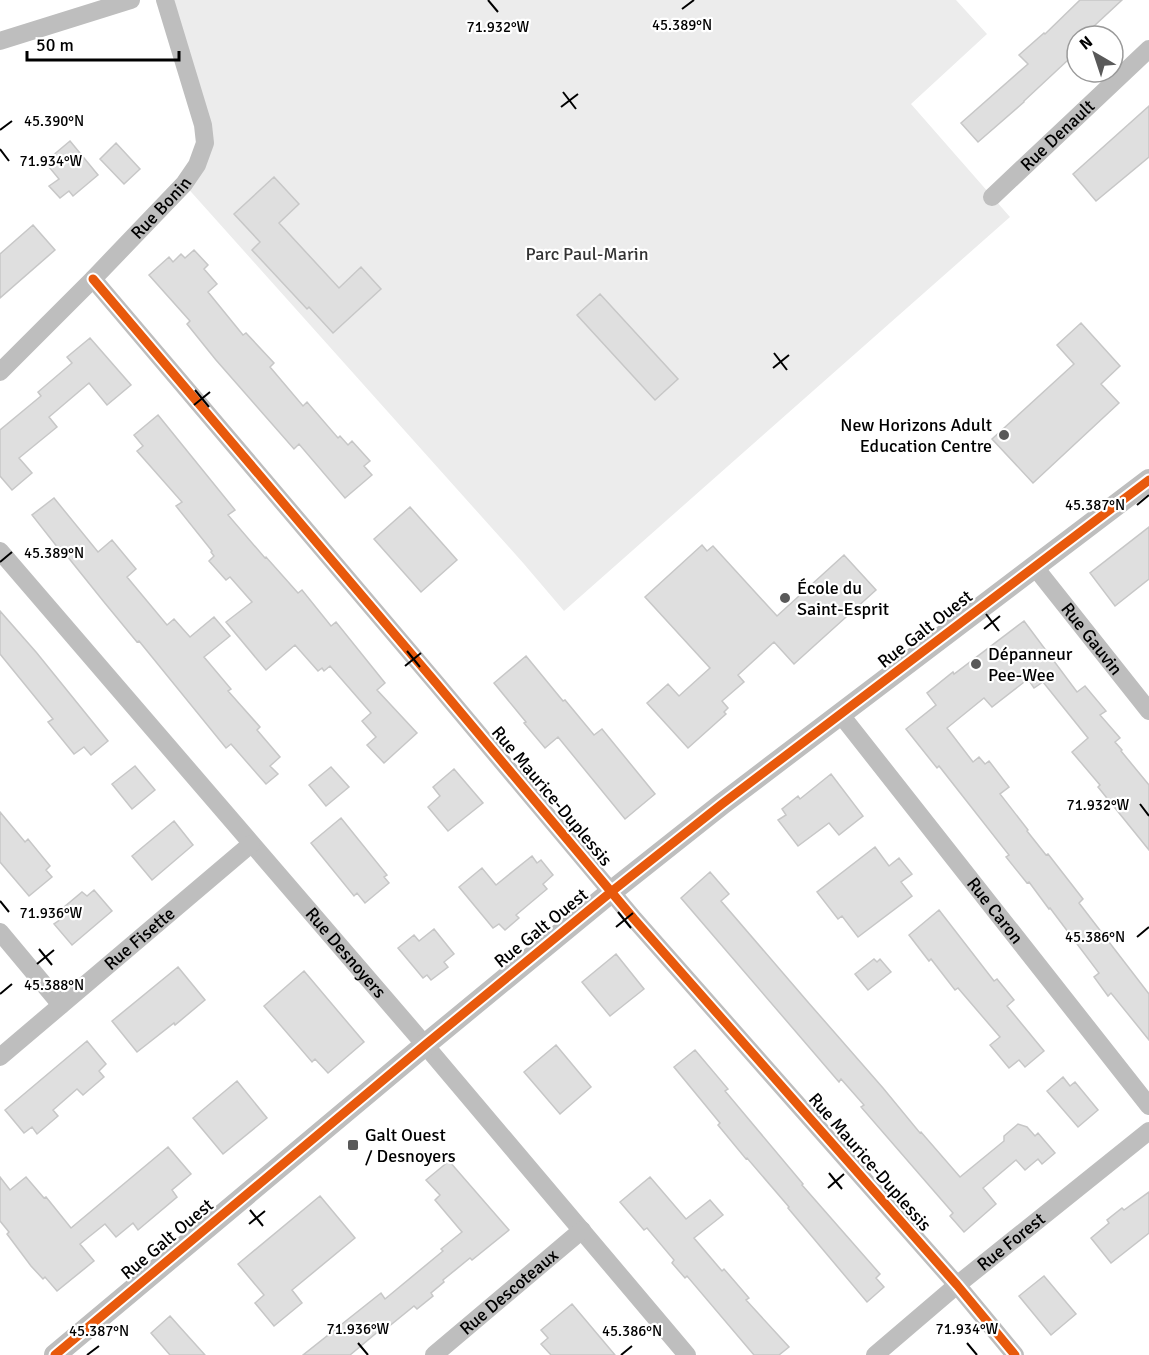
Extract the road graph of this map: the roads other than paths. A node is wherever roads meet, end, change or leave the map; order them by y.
1 (131, 0) edge
2 (165, 0) edge
3 (0, 41) edge
4 (1149, 49) edge
5 (993, 197) dead end
6 (93, 279) junction
7 (0, 372) edge
8 (1149, 480) edge
9 (0, 551) edge
10 (1034, 566) junction
11 (1149, 711) edge
12 (841, 715) junction
13 (251, 844) junction
14 (611, 892) junction
15 (0, 932) edge
16 (61, 1005) junction
17 (424, 1045) junction
18 (0, 1057) edge
19 (1149, 1106) edge
20 (1149, 1131) edge
21 (582, 1230) junction
22 (957, 1285) junction
23 (55, 1355) edge
24 (434, 1355) edge
25 (687, 1355) edge
26 (875, 1355) edge
27 (1015, 1355) edge

1 - 3 street
2 - 6 street, Rue Bonin
4 - 5 street, Rue Denault
6 - 7 street, Rue Bonin
6 - 14 street, Rue Maurice-Duplessis
8 - 10 street, Rue Galt Ouest
9 - 13 street, Rue Desnoyers
10 - 11 street, Rue Gauvin
10 - 12 street, Rue Galt Ouest
12 - 14 street, Rue Galt Ouest
12 - 19 street, Rue Caron
13 - 16 street, Rue Fisette
13 - 17 street, Rue Desnoyers
14 - 17 street, Rue Galt Ouest
14 - 22 street, Rue Maurice-Duplessis
15 - 16 street
16 - 18 street, Rue Fisette
17 - 21 street, Rue Desnoyers
17 - 23 street, Rue Galt Ouest
20 - 22 street, Rue Forest
21 - 24 street, Rue Descoteaux
21 - 25 street, Rue Desnoyers
22 - 26 street, Rue Forest
22 - 27 street, Rue Maurice-Duplessis

